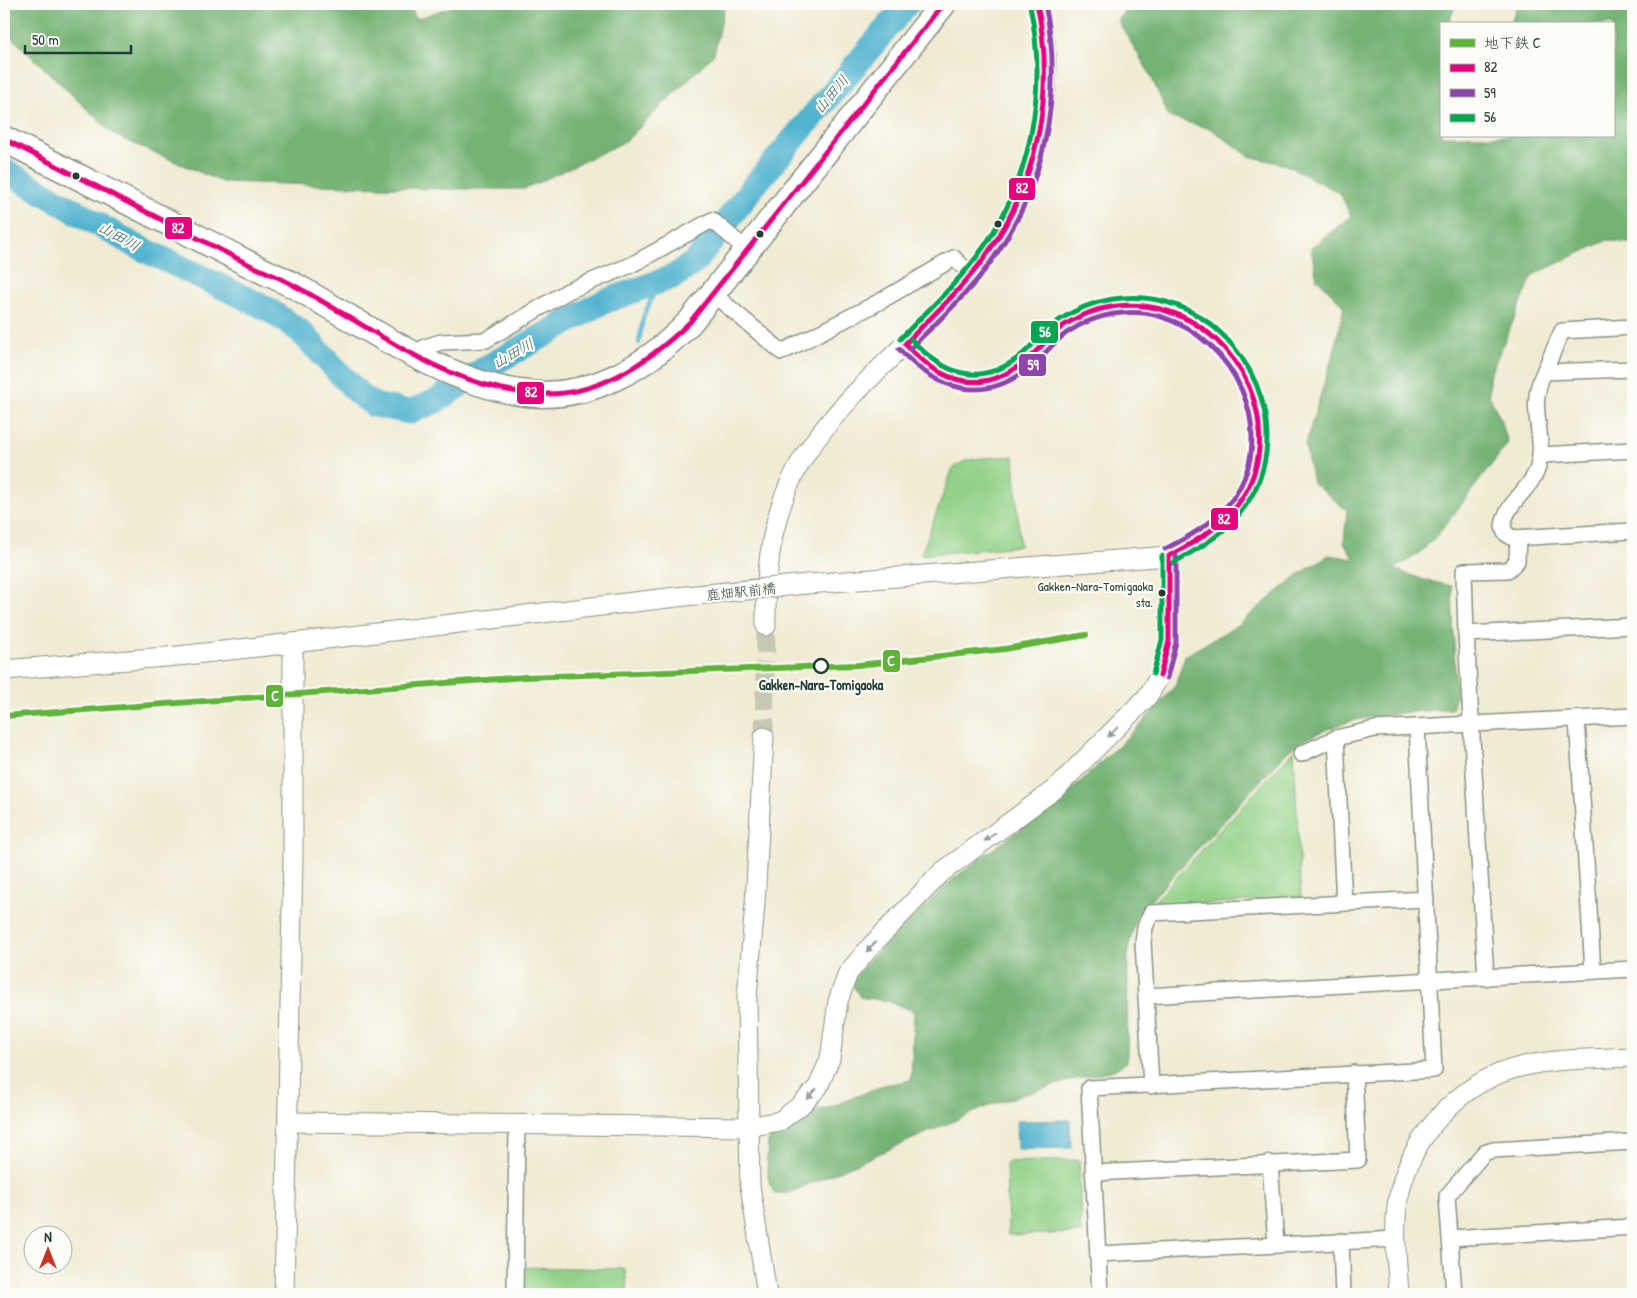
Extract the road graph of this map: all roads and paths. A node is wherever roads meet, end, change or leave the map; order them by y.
1 (942, 4) edge
2 (1037, 4) edge
3 (4, 139) edge
4 (739, 243) junction
5 (972, 275) junction
6 (712, 293) junction
7 (1633, 327) edge
8 (905, 344) junction
9 (416, 355) junction
10 (1633, 368) edge
11 (1544, 372) junction
12 (1633, 450) edge
13 (1540, 455) junction
14 (1633, 531) edge
15 (1518, 538) junction
16 (1169, 556) junction
17 (766, 626) tunnel mouth
18 (1633, 626) edge
19 (1466, 634) junction
20 (293, 643) junction
21 (4, 670) edge
22 (1633, 716) edge
23 (1577, 720) junction
24 (1471, 725) junction
25 (1416, 727) junction
26 (764, 737) tunnel mouth
27 (1336, 738) junction
28 (1301, 754) dead end
29 (1426, 899) junction
30 (1344, 903) junction
31 (1633, 969) edge
32 (1593, 971) junction
33 (1486, 978) junction
34 (1430, 980) junction
35 (1146, 996) junction
36 (1633, 1057) edge
37 (1354, 1073) junction
38 (1151, 1086) junction
39 (288, 1122) junction
40 (517, 1125) junction
41 (749, 1127) junction
42 (1633, 1142) edge
43 (1270, 1163) junction
44 (1093, 1173) junction
45 (1633, 1226) edge
46 (1451, 1238) junction
47 (1396, 1239) junction
48 (1341, 1241) junction
49 (1276, 1244) junction
50 (1098, 1254) junction
51 (284, 1294) edge
52 (515, 1294) edge
53 (767, 1294) edge
54 (1100, 1294) edge
55 (1343, 1294) edge
56 (1399, 1294) edge
57 (1454, 1294) edge

1 - 4 highway
2 - 5 street
3 - 9 highway
4 - 6 highway
4 - 9 street
5 - 6 street
5 - 8 street
6 - 9 highway
7 - 11 street
8 - 16 street
8 - 17 street
10 - 11 street
11 - 13 street
12 - 13 street
13 - 15 street
14 - 15 street
15 - 19 street
16 - 20 street, 鹿畑駅前橋, bridge
16 -> 41 street
18 - 19 street
19 - 24 street
20 - 21 street, 鹿畑駅前橋
20 - 39 street
22 - 23 street
23 - 24 street
23 - 32 street
24 - 25 street
24 - 33 street
25 - 27 street
25 - 29 street
26 - 41 street
27 - 28 street
27 - 30 street
29 - 30 street
29 - 34 street
30 - 35 street
31 - 32 street
32 - 33 street
33 - 34 street
34 - 35 street
34 - 37 street
35 - 38 street
36 - 47 street
37 - 38 street
37 - 43 street
38 - 44 street
39 - 40 street
39 - 51 street
40 - 41 street
40 - 52 street
41 - 53 street
42 - 46 street
43 - 44 street
43 - 49 street
44 - 50 street
45 - 46 street
46 - 57 street
47 - 48 street
47 - 56 street
48 - 49 street
48 - 55 street
49 - 50 street
50 - 54 street

